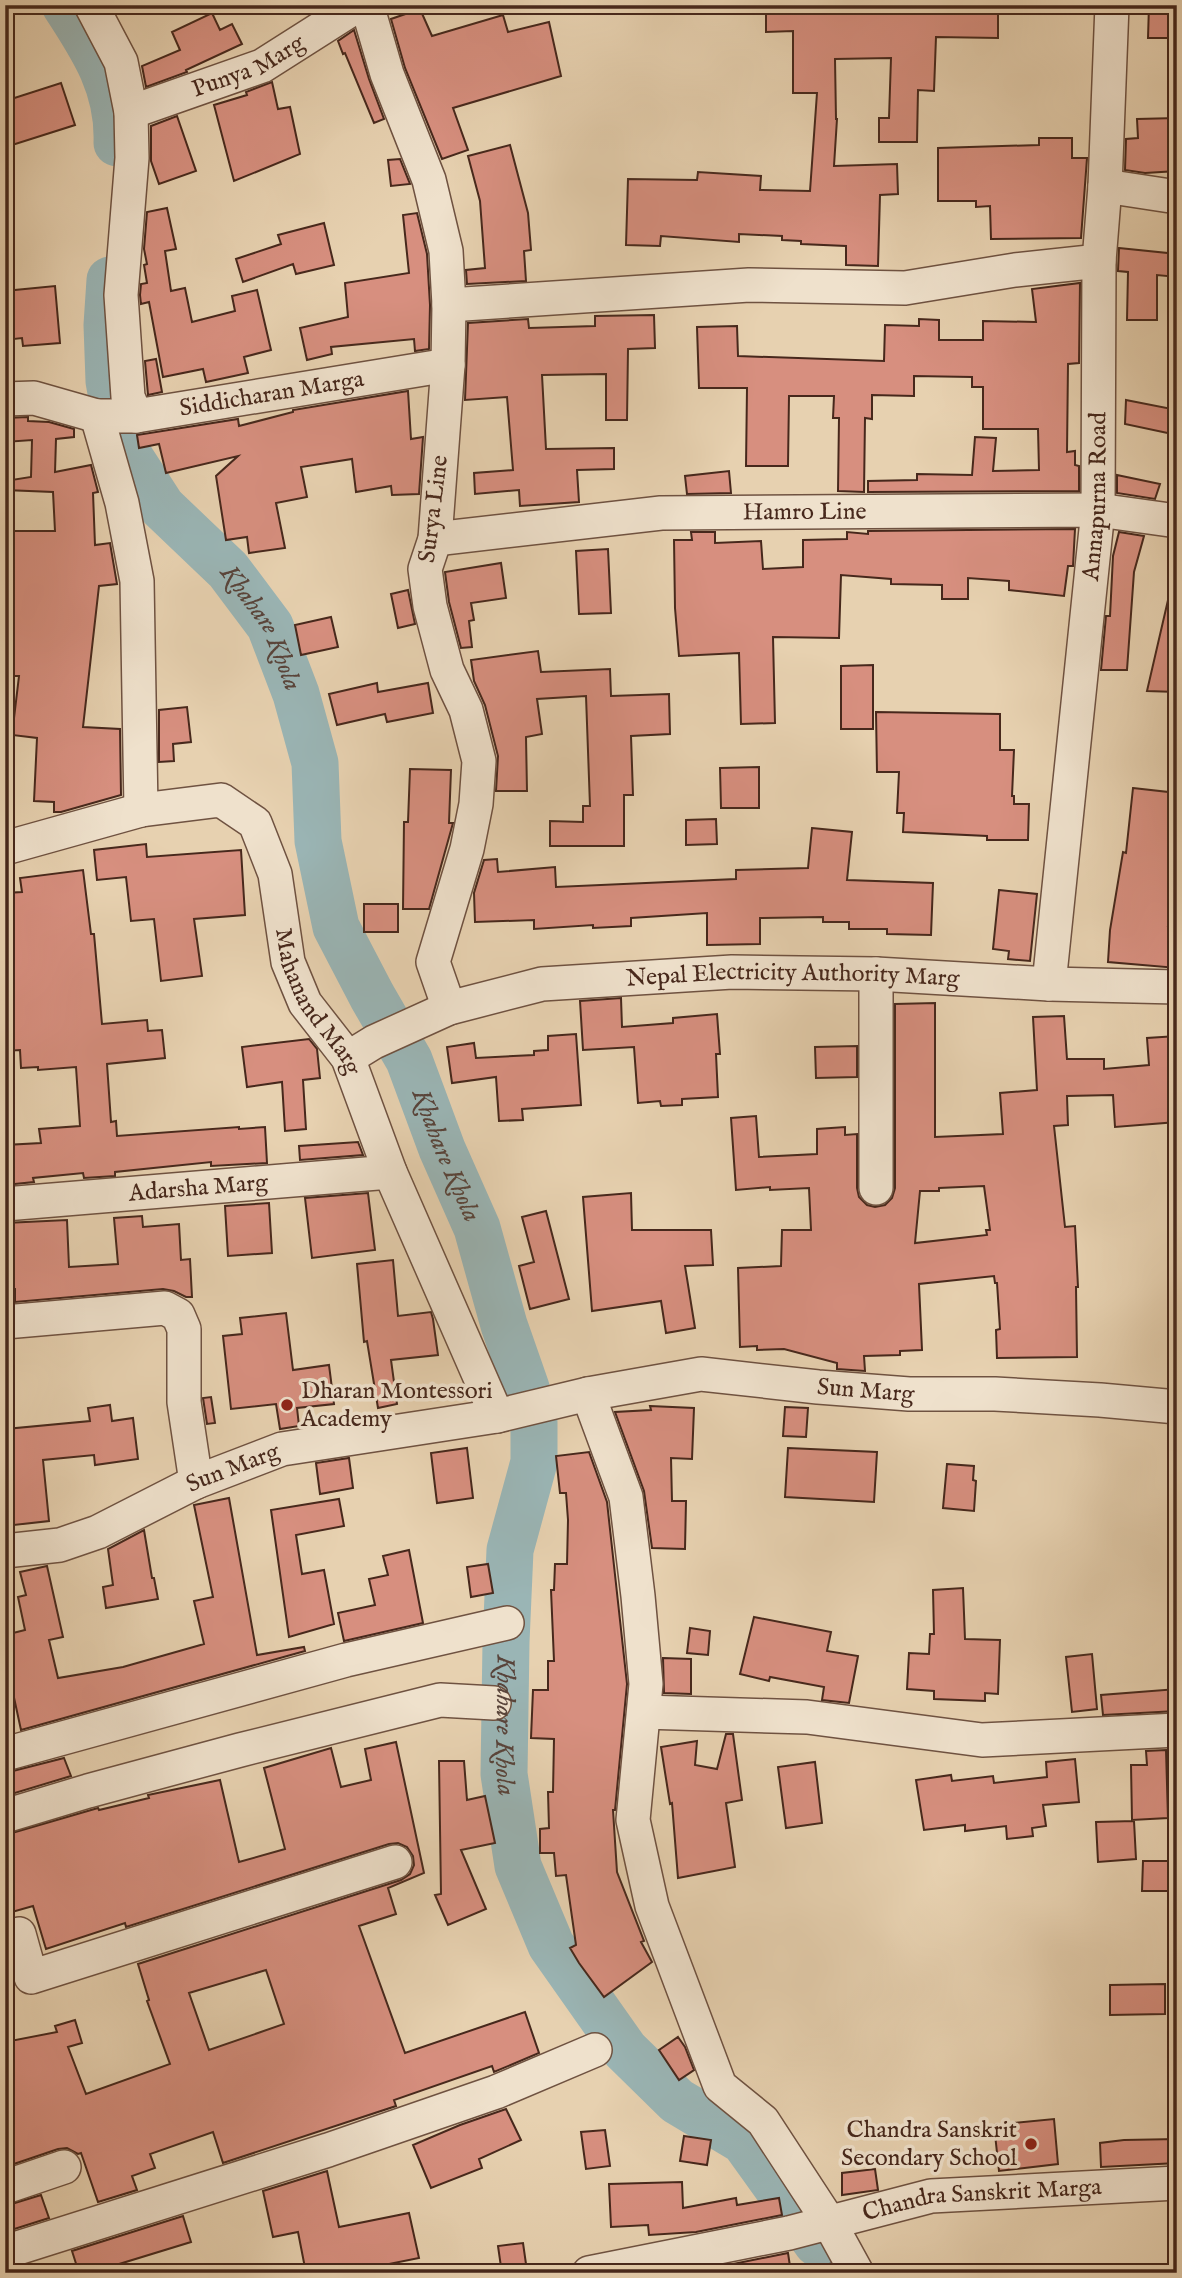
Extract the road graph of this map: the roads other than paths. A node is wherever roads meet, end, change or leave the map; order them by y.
1 (91, 5) edge
2 (358, 5) edge
3 (367, 5) edge
4 (1112, 5) edge
5 (131, 112) junction
6 (1105, 186) junction
7 (1177, 197) edge
8 (1099, 261) junction
9 (449, 305) junction
10 (447, 365) junction
11 (5, 399) edge
12 (119, 416) junction
13 (1098, 510) junction
14 (1177, 521) edge
15 (435, 539) junction
16 (141, 810) junction
17 (5, 848) edge
18 (876, 974) junction
19 (1049, 984) junction
20 (1177, 987) edge
21 (449, 1008) junction
22 (361, 1050) junction
23 (390, 1172) junction
24 (876, 1188) dead end
25 (5, 1204) edge
26 (5, 1322) edge
27 (573, 1397) junction
28 (1177, 1407) edge
29 (505, 1413) junction
30 (196, 1482) junction
31 (5, 1551) edge
32 (507, 1623) dead end
33 (494, 1703) dead end
34 (644, 1712) junction
35 (1177, 1730) edge
36 (5, 1754) edge
37 (5, 1816) edge
38 (395, 1863) dead end
39 (5, 1938) edge
40 (595, 2050) dead end
41 (64, 2167) dead end
42 (1177, 2183) edge
43 (5, 2187) edge
44 (829, 2222) junction
45 (5, 2252) edge
46 (589, 2273) edge
47 (858, 2273) edge

1 - 5 street
2 - 5 street, Punya Marg
3 - 9 street, Surya Line
4 - 6 street, Annapurna Road
5 - 12 street
6 - 7 street
6 - 8 street, Annapurna Road
8 - 9 street
8 - 13 street, Annapurna Road
9 - 10 street, Surya Line
10 - 12 street, Siddicharan Marga
10 - 15 street, Surya Line
11 - 12 street
12 - 16 street
13 - 14 street, Hamro Line
13 - 15 street, Hamro Line
13 - 19 street, Annapurna Road
15 - 21 street, Surya Line
16 - 17 street, Mahanand Marg
16 - 22 street, Mahanand Marg
18 - 19 street, Nepal Electricity Authority Marg
18 - 21 street, Nepal Electricity Authority Marg
18 - 24 street
19 - 20 street, Nepal Electricity Authority Marg
21 - 22 street, Nepal Electricity Authority Marg
22 - 23 street, Mahanand Marg
23 - 25 street, Adarsha Marg
23 - 29 street, Mahanand Marg
26 - 30 street
27 - 28 street, Sun Marg
27 - 29 street, Sun Marg
27 - 34 street
29 - 30 street, Sun Marg
30 - 31 street, Sun Marg
32 - 36 street
33 - 37 street
34 - 35 street
34 - 44 street
38 - 39 street
40 - 45 street
41 - 43 street
42 - 44 street, Chandra Sanskrit Marga
44 - 46 street, Chandra Sanskrit Marga
44 - 47 street

